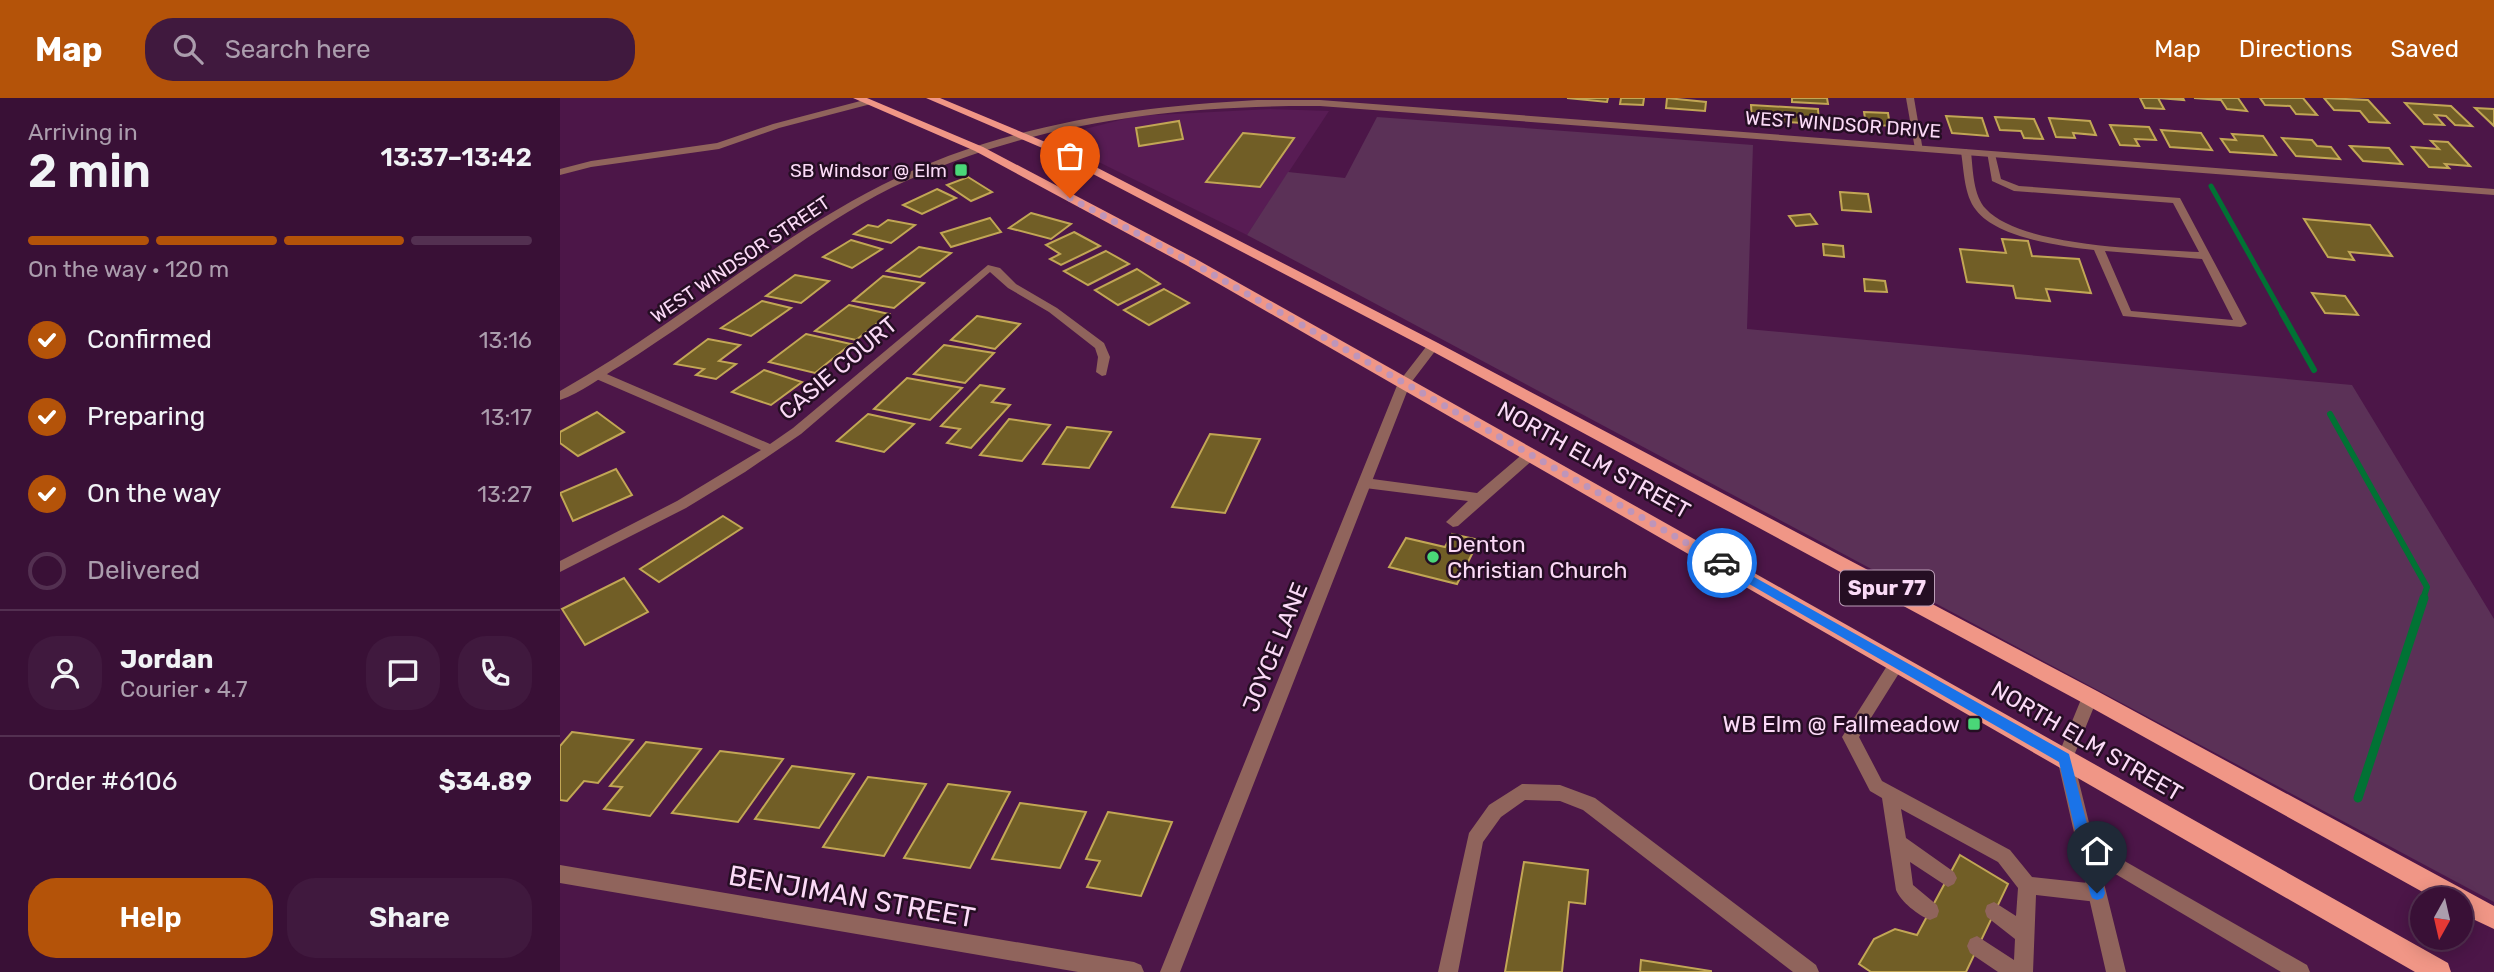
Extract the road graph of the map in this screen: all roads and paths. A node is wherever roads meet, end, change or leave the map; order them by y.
1 (931, 98) edge
2 (1910, 98) edge
3 (863, 100) edge
4 (1024, 136) junction
5 (979, 149) junction
6 (1920, 149) junction
7 (1966, 152) junction
8 (1990, 154) junction
9 (560, 172) edge
10 (2494, 192) edge
11 (2098, 247) junction
12 (2206, 256) junction
13 (1433, 346) junction
14 (1102, 372) dead end
15 (598, 375) junction
16 (1404, 383) junction
17 (560, 396) edge
18 (771, 449) junction
19 (1530, 455) junction
20 (1365, 483) junction
21 (1480, 498) junction
22 (1453, 522) dead end
23 (560, 567) edge
24 (1898, 662) junction
25 (2090, 697) junction
26 (2065, 758) junction
27 (1890, 794) junction
28 (1898, 843) junction
29 (2086, 847) junction
30 (560, 874) edge
31 (1948, 878) dead end
32 (2027, 885) junction
33 (2436, 887) edge
34 (2097, 893) junction
35 (2473, 907) edge
36 (1930, 911) dead end
37 (1994, 911) dead end
38 (2494, 918) edge
39 (2025, 935) junction
40 (1977, 946) dead end
41 (1134, 972) edge
42 (1170, 972) edge
43 (1448, 972) edge
44 (1809, 972) edge
45 (2015, 972) edge
46 (2023, 972) edge
47 (2116, 972) edge
48 (2300, 972) edge
49 (2439, 972) edge

1 - 4 main road, NORTH ELM STREET / Spur 77
2 - 6 street
3 - 5 main road, NORTH ELM STREET / Spur 77
3 - 9 street
4 - 5 street, WEST WINDSOR STREET
4 - 6 street, WEST WINDSOR DRIVE
4 - 13 main road, NORTH ELM STREET / Spur 77
5 - 15 street, WEST WINDSOR STREET
5 - 16 main road, NORTH ELM STREET / Spur 77
6 - 7 street, WEST WINDSOR DRIVE
7 - 8 street, WEST WINDSOR DRIVE
7 - 11 street
8 - 10 street, WEST WINDSOR DRIVE
8 - 12 street
11 - 12 street
11 - 12 street
13 - 16 street, JOYCE LANE
13 - 25 main road, NORTH ELM STREET / Spur 77
14 - 18 street, CASIE COURT
15 - 17 street
15 - 18 street
16 - 19 main road, NORTH ELM STREET / Spur 77
16 - 20 street, JOYCE LANE
18 - 23 street, CASIE COURT
19 - 21 street
19 - 24 main road, NORTH ELM STREET / Spur 77
20 - 21 street
20 - 42 street, JOYCE LANE
21 - 22 street
24 - 26 main road, NORTH ELM STREET / Spur 77
24 - 27 street
25 - 26 street
25 - 33 main road, NORTH ELM STREET / Spur 77
26 - 29 street
26 - 49 main road, NORTH ELM STREET / Spur 77
27 - 28 street
27 - 32 street
28 - 31 street
28 - 36 street
29 - 34 street
29 - 48 street
30 - 41 street, BENJIMAN STREET
32 - 34 street
32 - 39 street
34 - 47 street
35 - 38 main road, NORTH ELM STREET / Spur 77
37 - 39 street
39 - 46 street
40 - 45 street
43 - 44 street

